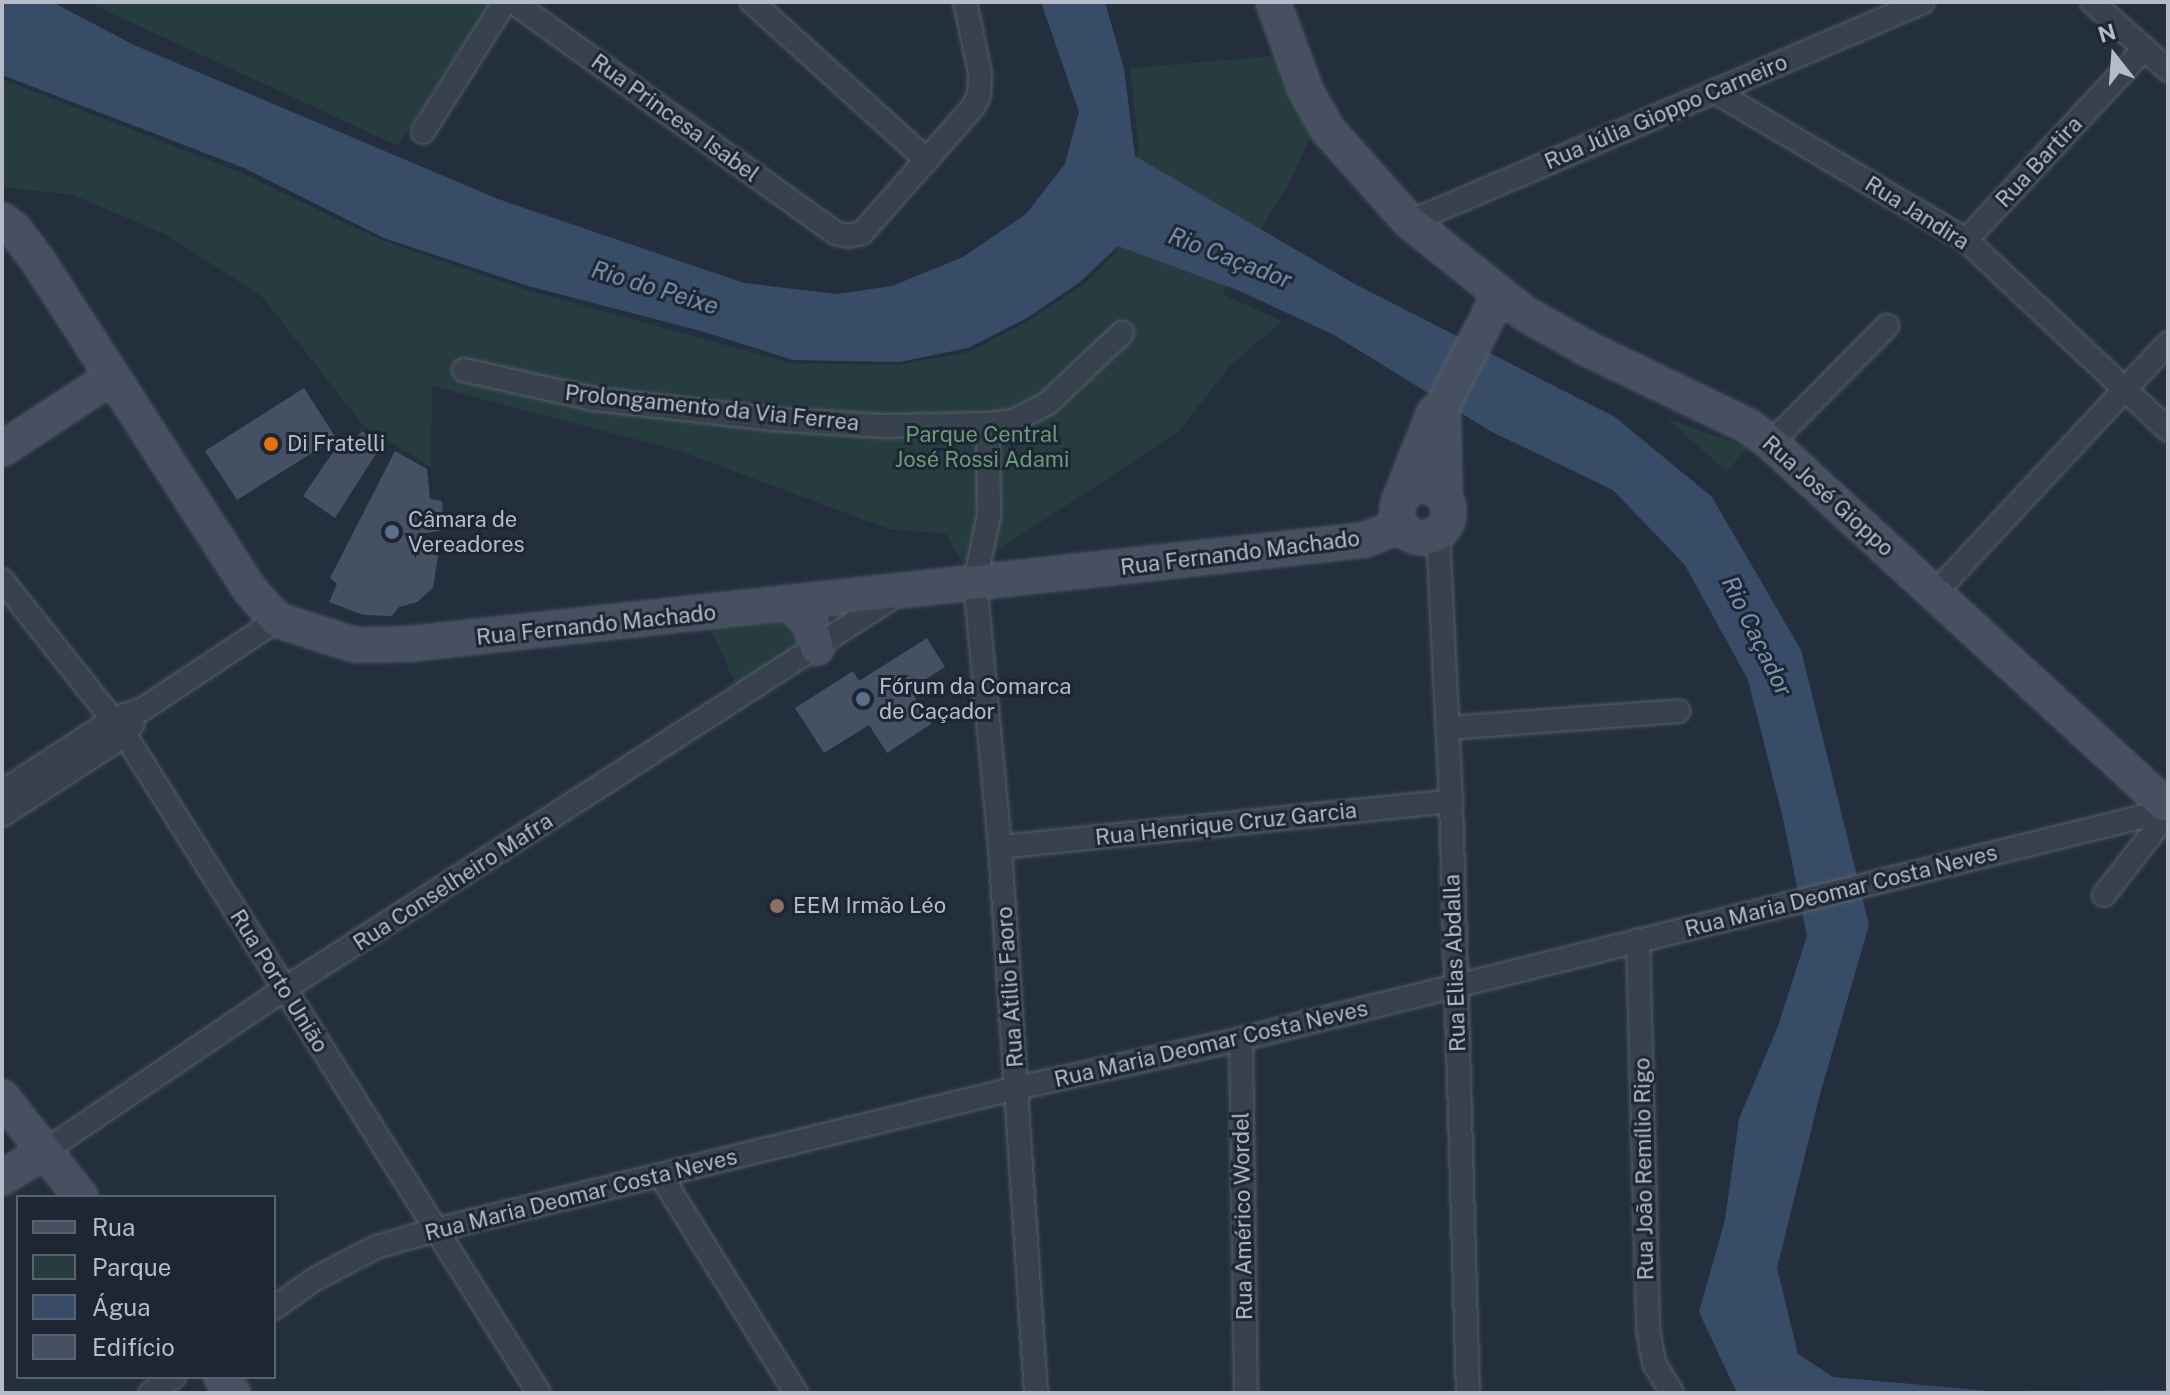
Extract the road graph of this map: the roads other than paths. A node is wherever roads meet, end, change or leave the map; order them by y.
1 (505, 2) edge
2 (513, 2) edge
3 (752, 2) edge
4 (965, 2) edge
5 (1273, 2) edge
6 (1923, 2) edge
7 (2092, 2) edge
8 (2145, 48) junction
9 (2168, 70) edge
10 (1714, 91) junction
11 (423, 132) dead end
12 (927, 160) junction
13 (2, 220) edge
14 (1410, 222) junction
15 (1966, 240) junction
16 (1499, 295) junction
17 (1887, 326) dead end
18 (1122, 333) dead end
19 (2168, 343) edge
20 (464, 370) dead end
21 (112, 377) junction
22 (2125, 389) junction
23 (1444, 403) junction
24 (988, 424) junction
25 (2168, 430) edge
26 (1771, 443) junction
27 (2, 449) edge
28 (1445, 499) junction
29 (1399, 514) junction
30 (1438, 534) junction
31 (2, 580) edge
32 (975, 582) junction
33 (906, 589) junction
34 (1935, 593) junction
35 (789, 604) junction
36 (277, 620) junction
37 (817, 648) junction
38 (1678, 711) dead end
39 (120, 727) junction
40 (1449, 728) junction
41 (2, 792) edge
42 (1451, 801) junction
43 (2165, 811) edge
44 (2, 815) edge
45 (1000, 847) junction
46 (2104, 895) dead end
47 (1638, 940) junction
48 (1456, 986) junction
49 (283, 990) junction
50 (1241, 1039) junction
51 (1017, 1088) junction
52 (2, 1097) edge
53 (45, 1151) junction
54 (661, 1176) junction
55 (2, 1178) edge
56 (79, 1195) edge
57 (439, 1229) junction
58 (276, 1307) edge
59 (171, 1379) edge
60 (150, 1393) edge
61 (539, 1393) edge
62 (796, 1393) edge
63 (1036, 1393) edge
64 (1246, 1393) edge
65 (1468, 1393) edge
66 (1672, 1393) edge

1 - 11 street
2 - 12 street, Rua Princesa Isabel
3 - 12 street
4 - 12 street
5 - 14 main road, Rua José Gioppo
6 - 10 street, Rua Júlia Gioppo Carneiro
7 - 8 street
8 - 9 street
8 - 15 street, Rua Bartira
10 - 14 street, Rua Júlia Gioppo Carneiro
10 - 15 street, Rua Jandira
13 - 21 main road
14 - 16 main road, Rua José Gioppo
15 - 22 street, Rua Jandira
16 - 23 main road
16 - 26 main road, Rua José Gioppo
17 - 26 street
18 - 24 street, Prolongamento da Via Ferrea
19 - 22 street
20 - 24 street, Prolongamento da Via Ferrea
21 - 27 main road
21 - 36 main road
22 - 25 street, Rua Jandira
22 - 34 street
23 - 28 main road
23 - 29 main road
24 - 32 street, Rua Atílio Faoro
26 - 34 main road, Rua José Gioppo
28 - 29 main road
28 - 30 main road
29 - 30 main road
29 - 32 main road, Rua Fernando Machado
30 - 40 street, Rua Elias Abdalla
31 - 39 street, Rua Porto União
32 - 33 main road, Rua Fernando Machado
32 - 45 street, Rua Atílio Faoro
33 - 35 main road, Rua Fernando Machado
33 - 37 street, Rua Conselheiro Mafra
34 - 43 main road, Rua José Gioppo
35 - 36 main road, Rua Fernando Machado
35 - 37 main road
36 - 39 street
37 - 49 street, Rua Conselheiro Mafra
38 - 40 street
39 - 41 street
39 - 44 street
39 - 49 street, Rua Porto União
40 - 42 street, Rua Elias Abdalla
42 - 45 street, Rua Henrique Cruz Garcia
42 - 48 street, Rua Elias Abdalla
43 - 46 street
43 - 47 street, Rua Maria Deomar Costa Neves
45 - 51 street, Rua Atílio Faoro
47 - 48 street, Rua Maria Deomar Costa Neves
47 - 66 street, Rua João Remílio Rigo
48 - 50 street, Rua Maria Deomar Costa Neves
48 - 65 street, Rua Elias Abdalla
49 - 53 street, Rua Conselheiro Mafra
49 - 57 street, Rua Porto União
50 - 51 street, Rua Maria Deomar Costa Neves
50 - 64 street, Rua Américo Wordel
51 - 54 street, Rua Maria Deomar Costa Neves
51 - 63 street, Rua Atílio Faoro
52 - 53 main road
53 - 55 main road, Rua Conselheiro Mafra
53 - 56 main road
54 - 57 street, Rua Maria Deomar Costa Neves
54 - 62 street
57 - 58 street, Rua Maria Deomar Costa Neves
57 - 61 street, Rua Porto União
59 - 60 street

